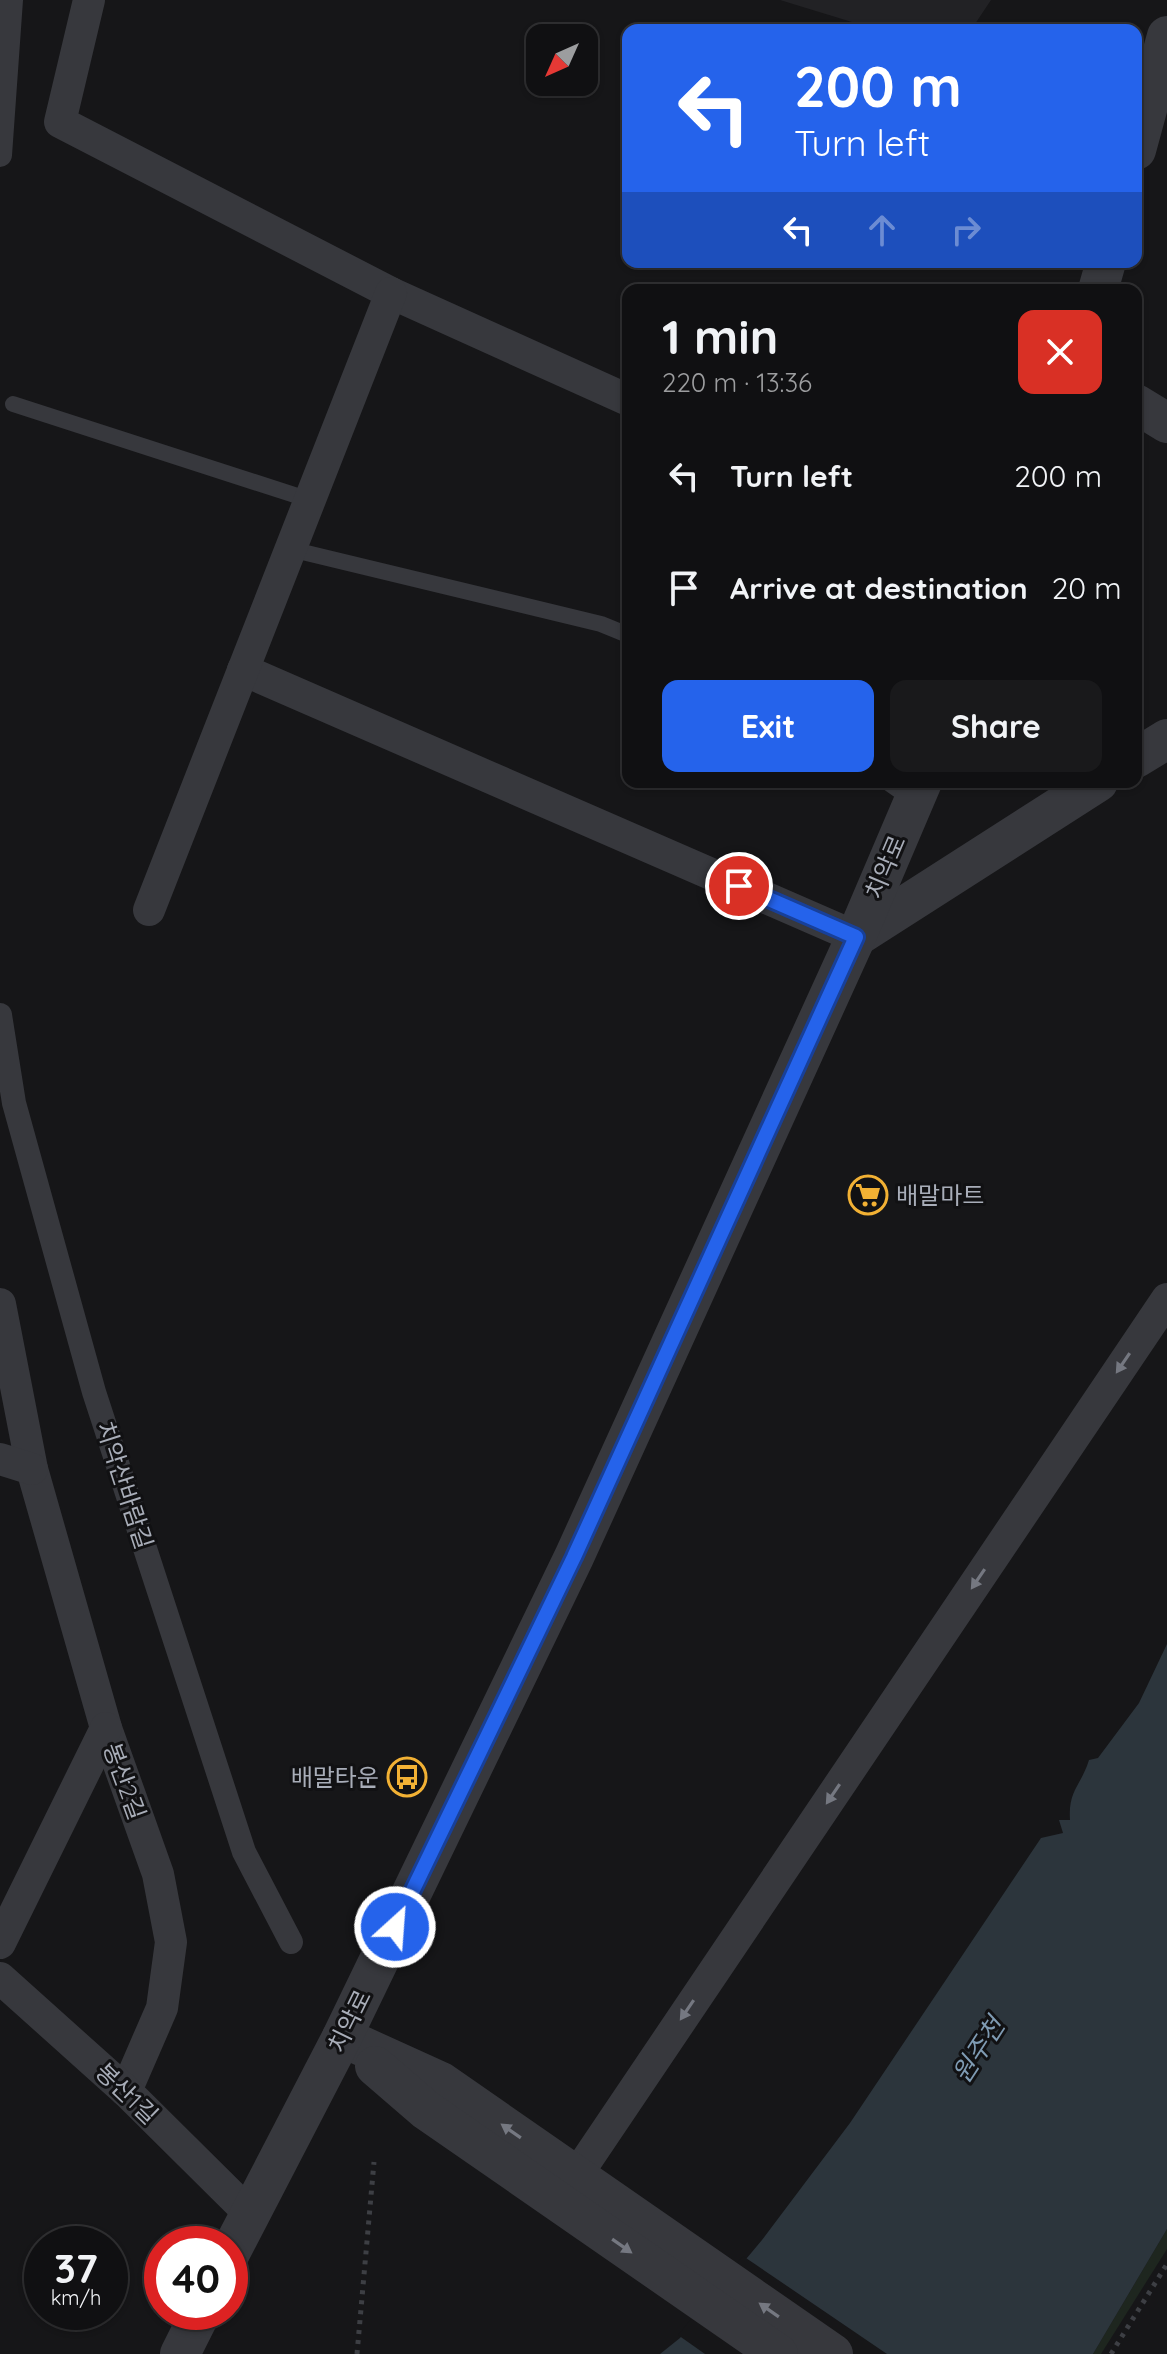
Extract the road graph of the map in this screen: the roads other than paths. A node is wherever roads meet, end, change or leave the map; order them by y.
1 (11, 0) edge
2 (89, 0) edge
3 (1167, 36) edge
4 (1142, 128) edge
5 (0, 155) edge
6 (391, 293) junction
7 (622, 397) edge
8 (13, 404) dead end
9 (1142, 408) edge
10 (1167, 423) edge
11 (310, 500) junction
12 (290, 549) junction
13 (622, 633) edge
14 (243, 670) junction
15 (1167, 739) edge
16 (1142, 754) edge
17 (907, 788) edge
18 (1089, 788) edge
19 (149, 910) dead end
20 (856, 937) junction
21 (0, 1015) edge
22 (1167, 1299) edge
23 (0, 1304) edge
24 (0, 1459) edge
25 (32, 1469) junction
26 (106, 1728) junction
27 (291, 1942) dead end
28 (0, 1943) edge
29 (0, 1978) edge
30 (342, 2037) junction
31 (126, 2091) junction
32 (567, 2189) junction
33 (249, 2213) junction
34 (243, 2226) edge
35 (192, 2330) edge
36 (180, 2354) edge
37 (778, 2354) edge
38 (833, 2354) edge

1 - 5 street
2 - 6 street
3 - 4 street
6 - 7 street
6 - 11 street
8 - 11 lane
9 - 10 street
11 - 12 street
12 - 13 lane
12 - 14 street
14 - 19 street
14 - 20 street
15 - 16 street
17 - 20 street, 치악로
18 - 20 street
20 - 30 street, 치악로
21 - 27 street, 치악산바람길
22 -> 32 street
23 - 25 street, 봉산2길
24 - 25 street
25 - 26 street, 봉산2길
26 - 28 street
26 - 31 street, 봉산2길
29 - 31 street, 봉산1길
30 - 32 street
30 - 33 street, 치악로
31 - 33 street, 봉산1길
32 -> 37 street
38 -> 32 street
33 - 34 street, 치악로
35 - 36 street

